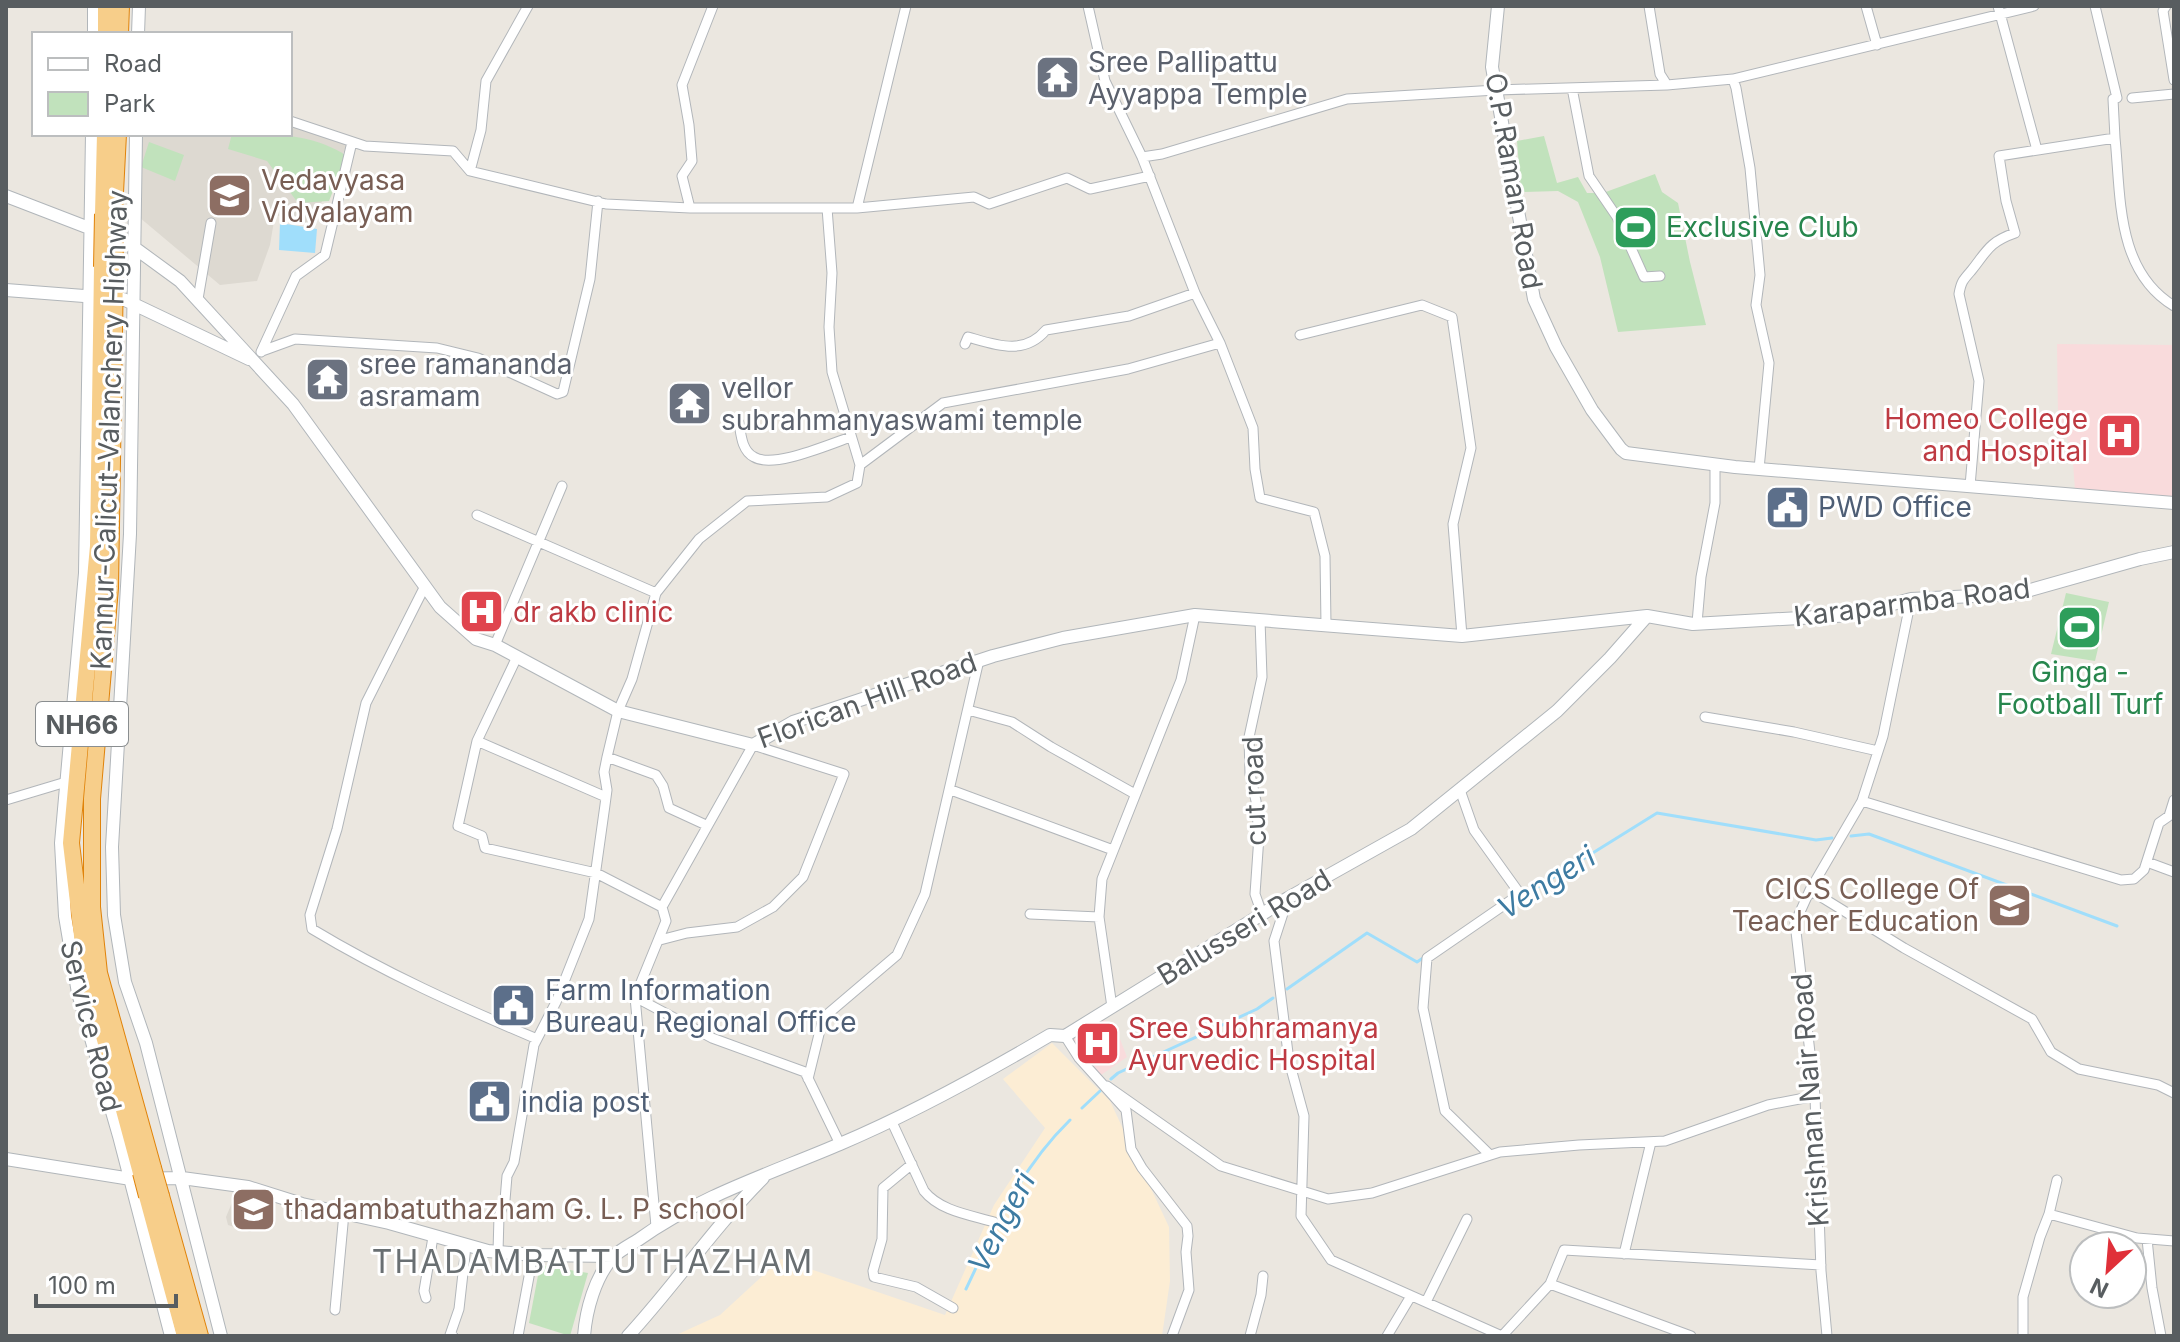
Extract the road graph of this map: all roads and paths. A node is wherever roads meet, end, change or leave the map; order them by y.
1 (94, 6) edge
2 (106, 6) edge
3 (121, 6) edge
4 (139, 6) edge
5 (528, 6) edge
6 (713, 6) edge
7 (906, 6) edge
8 (1088, 6) edge
9 (1498, 6) edge
10 (1649, 6) edge
11 (1866, 6) edge
12 (2034, 6) edge
13 (2095, 6) edge
14 (2166, 6) edge
15 (2000, 11) edge
16 (94, 32) edge
17 (106, 32) edge
18 (120, 32) edge
19 (138, 32) edge
20 (1877, 45) junction
21 (1733, 79) junction
22 (2174, 80) edge
23 (1667, 85) junction
24 (1572, 88) junction
25 (1496, 90) junction
26 (2174, 94) edge
27 (2132, 98) dead end
28 (292, 122) edge
29 (92, 136) edge
30 (105, 136) edge
31 (118, 136) edge
32 (136, 136) edge
33 (2115, 138) junction
34 (352, 142) junction
35 (2037, 150) junction
36 (1142, 157) junction
37 (470, 171) junction
38 (1150, 176) junction
39 (6, 196) edge
40 (598, 201) junction
41 (690, 208) junction
42 (827, 208) junction
43 (857, 208) junction
44 (109, 213) junction
45 (211, 223) dead end
46 (91, 229) junction
47 (134, 247) junction
48 (1660, 276) dead end
49 (6, 290) edge
50 (1195, 293) junction
51 (103, 297) junction
52 (198, 299) junction
53 (134, 304) junction
54 (2174, 306) edge
55 (1300, 335) dead end
56 (1220, 343) junction
57 (965, 344) dead end
58 (260, 357) junction
59 (739, 423) dead end
60 (851, 437) junction
61 (1715, 464) junction
62 (860, 465) junction
63 (1759, 469) junction
64 (562, 486) dead end
65 (1970, 486) junction
66 (2174, 503) edge
67 (477, 515) dead end
68 (538, 542) junction
69 (2174, 552) edge
70 (425, 586) junction
71 (656, 593) junction
72 (1911, 599) junction
73 (1195, 615) junction
74 (1647, 616) junction
75 (1260, 620) junction
76 (1697, 623) junction
77 (1326, 625) junction
78 (1462, 636) junction
79 (495, 645) junction
80 (516, 659) junction
81 (979, 660) junction
82 (968, 710) junction
83 (618, 711) junction
84 (1705, 717) dead end
85 (477, 741) junction
86 (753, 745) junction
87 (1878, 751) junction
88 (607, 757) junction
89 (66, 782) junction
90 (951, 790) junction
91 (1460, 790) junction
92 (1135, 794) junction
93 (606, 797) junction
94 (6, 800) edge
95 (2174, 800) edge
96 (1862, 801) junction
97 (706, 825) junction
98 (1113, 850) junction
99 (2147, 862) junction
100 (2174, 872) edge
101 (596, 873) junction
102 (1810, 890) junction
103 (1288, 898) junction
104 (662, 907) junction
105 (1030, 914) dead end
106 (1262, 914) junction
107 (1099, 917) junction
108 (660, 940) junction
109 (635, 997) junction
110 (1112, 1007) junction
111 (1065, 1036) junction
112 (537, 1039) junction
113 (808, 1079) junction
114 (1107, 1086) junction
115 (2174, 1093) edge
116 (1815, 1096) junction
117 (891, 1120) junction
118 (1651, 1142) junction
119 (840, 1144) junction
120 (1490, 1155) junction
121 (6, 1159) edge
122 (912, 1164) junction
123 (770, 1170) junction
124 (142, 1173) junction
125 (182, 1178) junction
126 (2057, 1180) dead end
127 (1303, 1192) junction
128 (154, 1196) junction
129 (344, 1213) junction
130 (2049, 1214) junction
131 (1467, 1219) dead end
132 (994, 1222) dead end
133 (656, 1226) junction
134 (2112, 1230) edge
135 (433, 1237) junction
136 (2148, 1239) edge
137 (2174, 1241) edge
138 (466, 1246) junction
139 (2148, 1249) edge
140 (498, 1252) junction
141 (1624, 1254) junction
142 (533, 1255) junction
143 (614, 1256) junction
144 (1821, 1265) junction
145 (1263, 1276) dead end
146 (1550, 1284) junction
147 (1411, 1296) junction
148 (426, 1298) dead end
149 (1426, 1302) junction
150 (953, 1308) dead end
151 (335, 1310) dead end
152 (171, 1336) edge
153 (185, 1336) edge
154 (200, 1336) edge
155 (221, 1336) edge
156 (453, 1336) edge
157 (518, 1336) edge
158 (584, 1336) edge
159 (628, 1336) edge
160 (1172, 1336) edge
161 (1250, 1336) edge
162 (1387, 1336) edge
163 (1502, 1336) edge
164 (1691, 1336) edge
165 (1827, 1336) edge
166 (2023, 1336) edge
167 (2161, 1336) edge

1 - 16 street
2 - 17 highway
3 - 18 highway
4 - 19 street
5 - 37 street
6 - 41 street
7 - 43 street
8 - 36 street
9 - 25 street, O.P.Raman Road
10 - 23 street
11 - 20 street
12 - 15 street
13 - 33 street
14 - 22 street
15 - 20 street
15 - 35 street
20 - 21 street
21 - 23 street
21 - 63 street
23 - 24 street
24 - 25 street
24 - 48 street
25 - 36 street
25 - 61 street, O.P.Raman Road
26 - 27 street
28 - 34 street
29 - 46 street, Service Road
30 - 44 highway, NH66
31 - 44 highway, Kannur-Calicut-Valanchery Highway / NH66
32 - 47 street
33 - 35 street
33 - 54 street
34 - 37 street
34 - 58 street
35 - 65 street
36 - 38 street
37 - 40 street
38 - 43 street
38 - 50 street
39 - 46 street, Florican Hill Road
40 - 41 street
40 - 58 street
41 - 42 street
42 - 43 street
42 - 60 street
44 - 51 highway, Kannur-Calicut-Valanchery Highway / NH66, bridge
45 - 52 street
46 - 47 street, Florican Hill Road
46 - 51 street, Service Road
47 - 52 street, Florican Hill Road
47 - 53 street
49 - 51 street
50 - 56 street
50 - 57 street
51 - 53 street
51 - 89 street, Service Road
51 - 124 highway, Kannur-Calicut-Valanchery Highway / NH66
52 - 58 street, Florican Hill Road
53 - 58 street
53 - 125 street
55 - 78 street
56 - 62 street
56 - 77 street
58 - 70 street, Florican Hill Road
59 - 60 street
60 - 62 street
61 - 63 street, O.P.Raman Road
61 - 76 street
62 - 71 street
63 - 65 street, O.P.Raman Road
64 - 68 street
65 - 66 street, O.P.Raman Road
67 - 68 street
68 - 71 street
68 - 79 street
69 - 72 street, Karaparmba Road
70 - 79 street, Florican Hill Road
70 - 112 street
71 - 83 street
72 - 76 street, Karaparmba Road
72 - 87 street, Krishnan Nair Road
73 - 75 street, Florican Hill Road
73 - 81 street, Florican Hill Road
73 - 92 street
74 - 76 street, Karaparmba Road
74 - 78 street, Florican Hill Road
74 - 91 street, Balusseri Road
75 - 77 street, Florican Hill Road
75 - 106 street, cut road
77 - 78 street, Florican Hill Road
79 - 80 street, Florican Hill Road
80 - 83 street, Florican Hill Road
80 - 85 street
81 - 82 street
81 - 86 street, Florican Hill Road
82 - 90 street
82 - 92 street
83 - 86 street, Florican Hill Road
83 - 88 street
84 - 87 street
85 - 93 street
85 - 101 street
86 - 97 street
86 - 108 street
87 - 96 street, Krishnan Nair Road
88 - 93 street
88 - 97 street
89 - 94 street
89 - 124 street, Service Road
90 - 98 street
90 - 113 street
91 - 103 street, Balusseri Road
91 - 120 street
92 - 98 street
93 - 101 street
95 - 99 street
96 - 99 street
96 - 102 street, Krishnan Nair Road
97 - 104 street
98 - 107 street
99 - 100 street
101 - 104 street
101 - 112 street
102 - 115 street
102 - 116 street, Krishnan Nair Road
103 - 106 street, Balusseri Road
103 - 127 street
104 - 108 street
105 - 107 street
106 - 110 street, Balusseri Road
107 - 110 street
108 - 109 street
109 - 113 street
109 - 133 street
110 - 111 street, Balusseri Road
111 - 114 street
111 - 117 street, Balusseri Road
112 - 140 street
113 - 119 street
114 - 127 street
114 - 160 street
116 - 118 street
116 - 144 street, Krishnan Nair Road
117 - 119 street, Balusseri Road
117 - 122 street
118 - 120 street
118 - 141 street
119 - 123 street, Balusseri Road
120 - 127 street
121 - 124 street
122 - 132 street
122 - 150 street
123 - 133 street, Balusseri Road
123 - 159 street
124 - 125 street
124 - 128 highway, Kannur-Calicut-Valanchery Highway / NH66, bridge
124 - 152 street, Service Road
125 - 129 street
125 - 155 street
126 - 130 street
127 - 147 street
128 - 153 highway, NH66
128 - 154 highway, Kannur-Calicut-Valanchery Highway / NH66
129 - 135 street
129 - 151 street
130 - 134 street
130 - 166 street
131 - 149 street
133 - 143 street, Balusseri Road
135 - 138 street
135 - 148 street
136 - 137 street
138 - 140 street
138 - 156 street
139 - 167 street
140 - 142 street
141 - 144 street
141 - 146 street
142 - 143 street
142 - 157 street
143 - 158 street, Balusseri Road
144 - 165 street, Krishnan Nair Road
145 - 161 street
146 - 163 street
146 - 164 street
147 - 149 street
147 - 162 street
149 - 163 street

